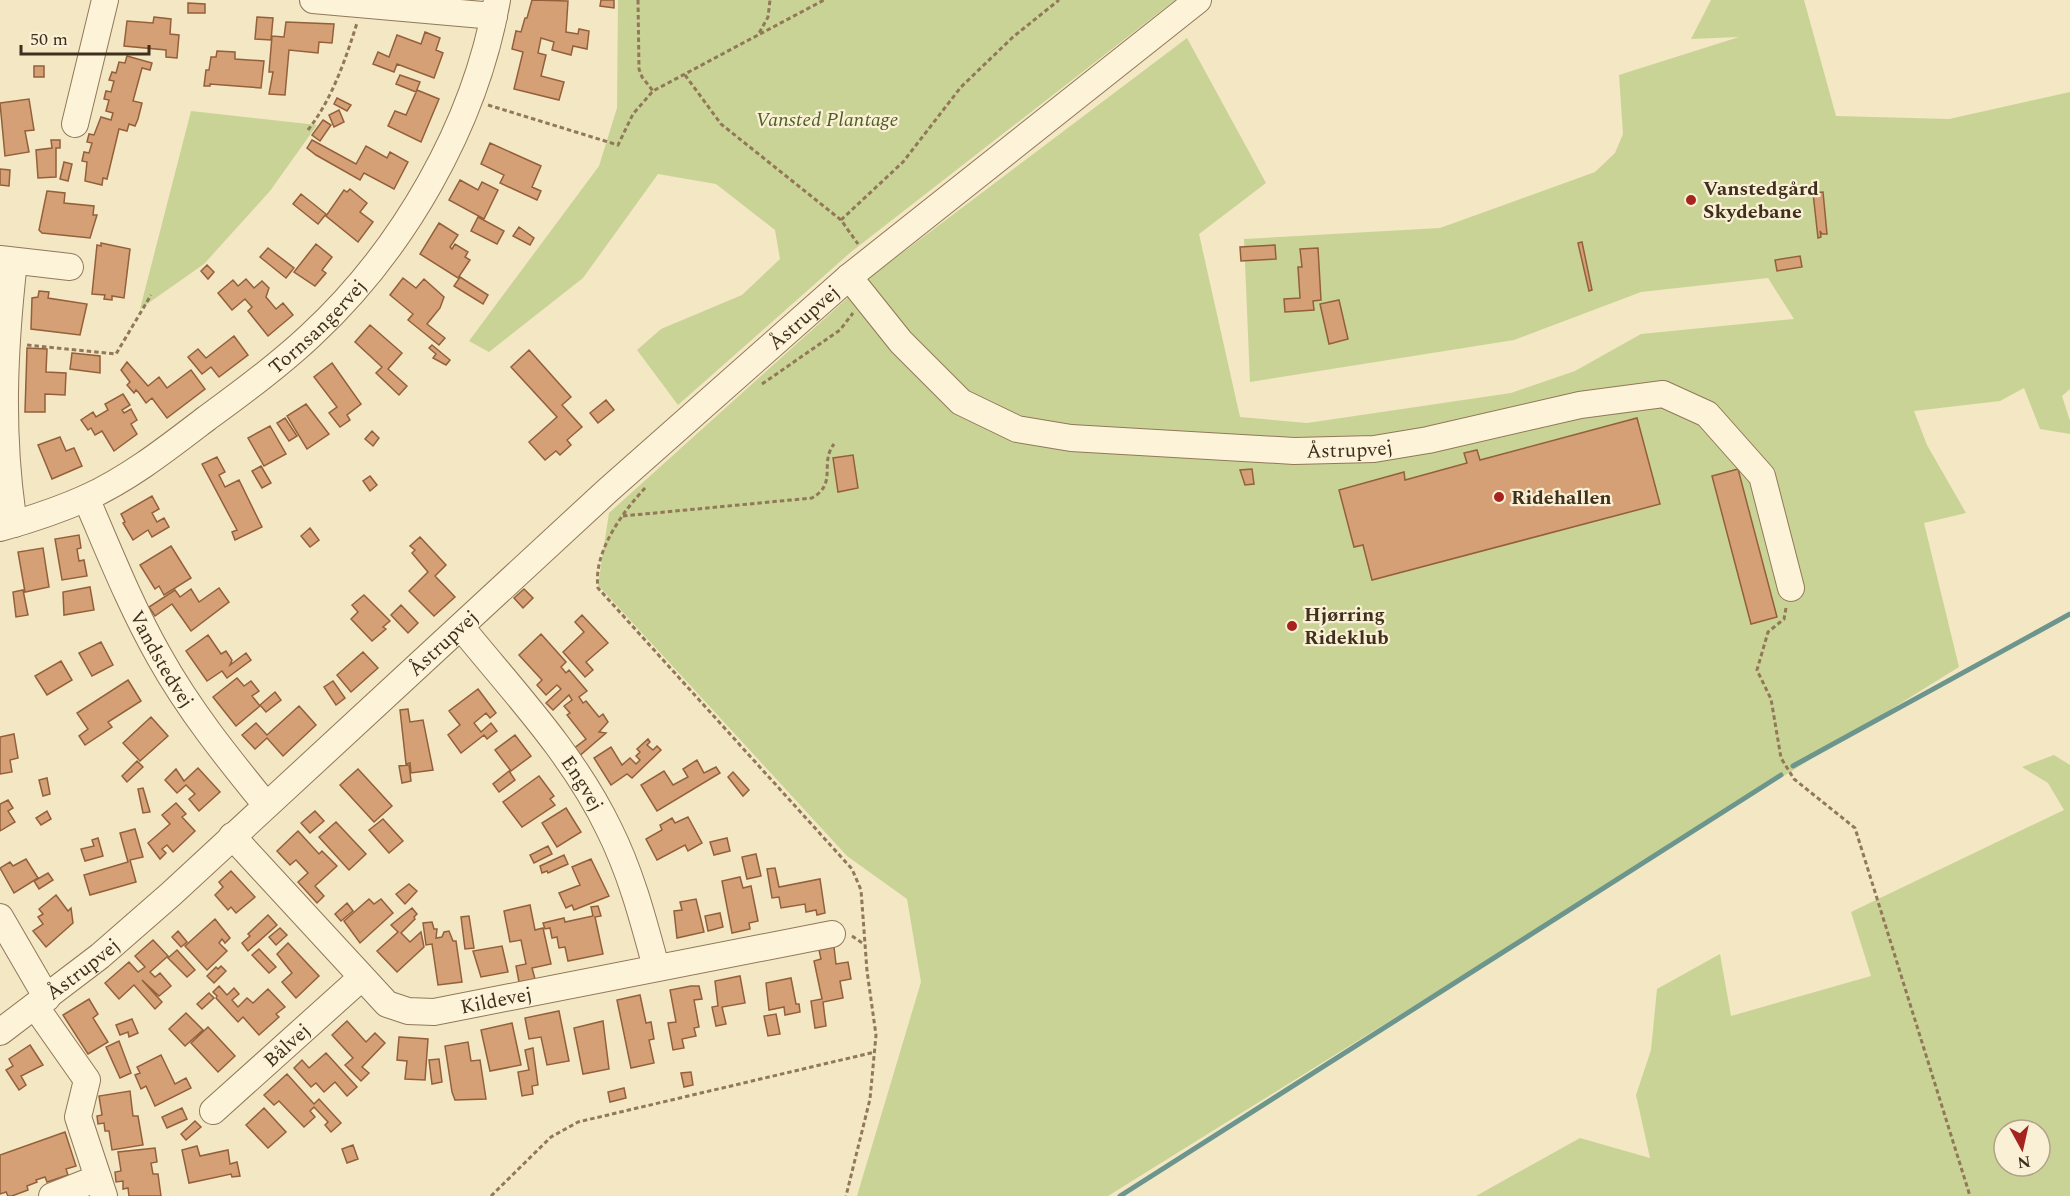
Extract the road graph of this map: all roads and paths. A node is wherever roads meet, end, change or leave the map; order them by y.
1 (105, 0) edge
2 (313, 0) edge
3 (638, 0) edge
4 (770, 0) edge
5 (824, 0) edge
6 (1059, 0) edge
7 (1198, 0) edge
8 (363, 4) junction
9 (496, 8) edge
10 (758, 35) junction
11 (685, 75) junction
12 (653, 90) junction
13 (469, 99) junction
14 (75, 124) dead end
15 (308, 130) dead end
16 (841, 220) junction
17 (869, 259) junction
18 (7, 260) edge
19 (70, 267) dead end
20 (849, 277) junction
21 (151, 295) dead end
22 (864, 297) junction
23 (3, 352) edge
24 (762, 384) dead end
25 (834, 444) dead end
26 (648, 484) dead end
27 (86, 498) junction
28 (623, 516) junction
29 (7, 526) edge
30 (1791, 588) joint
31 (461, 627) junction
32 (266, 805) junction
33 (232, 836) junction
34 (0, 917) edge
35 (832, 933) dead end
36 (656, 967) junction
37 (361, 978) junction
38 (41, 1002) junction
39 (0, 1032) edge
40 (874, 1052) junction
41 (213, 1111) dead end
42 (101, 1187) edge
43 (52, 1196) edge
44 (491, 1196) edge
45 (846, 1196) edge
46 (1970, 1196) edge

1 - 14 street
2 - 8 street
3 - 12 path
4 - 10 path
5 - 10 path
6 - 16 path
7 - 17 street, Åstrupvej
8 - 9 street
8 - 15 path
9 - 13 street, Tornsangervej
10 - 11 path
11 - 12 path
11 - 16 path
12 - 13 path
13 - 27 street, Tornsangervej
16 - 17 path
17 - 20 street, Åstrupvej
18 - 19 street
18 - 23 street
20 - 22 street, Åstrupvej
20 - 31 street, Åstrupvej
21 - 23 path
22 - 24 path
22 - 30 street, Åstrupvej
23 - 29 street
25 - 28 path
26 - 28 path
27 - 29 street, Tornsangervej
27 - 32 street, Vandstedvej
28 - 40 path
30 - 46 path
31 - 32 street, Åstrupvej
31 - 36 street, Engvej
32 - 33 street, Åstrupvej
33 - 37 street, Kildevej
33 - 38 street, Åstrupvej
34 - 38 street
35 - 36 street, Kildevej
36 - 37 street, Kildevej
37 - 41 street, Bålvej
38 - 39 street, Åstrupvej
38 - 42 street, Åstrupvej
40 - 44 path
40 - 45 path
42 - 43 street, Åstrupvej

